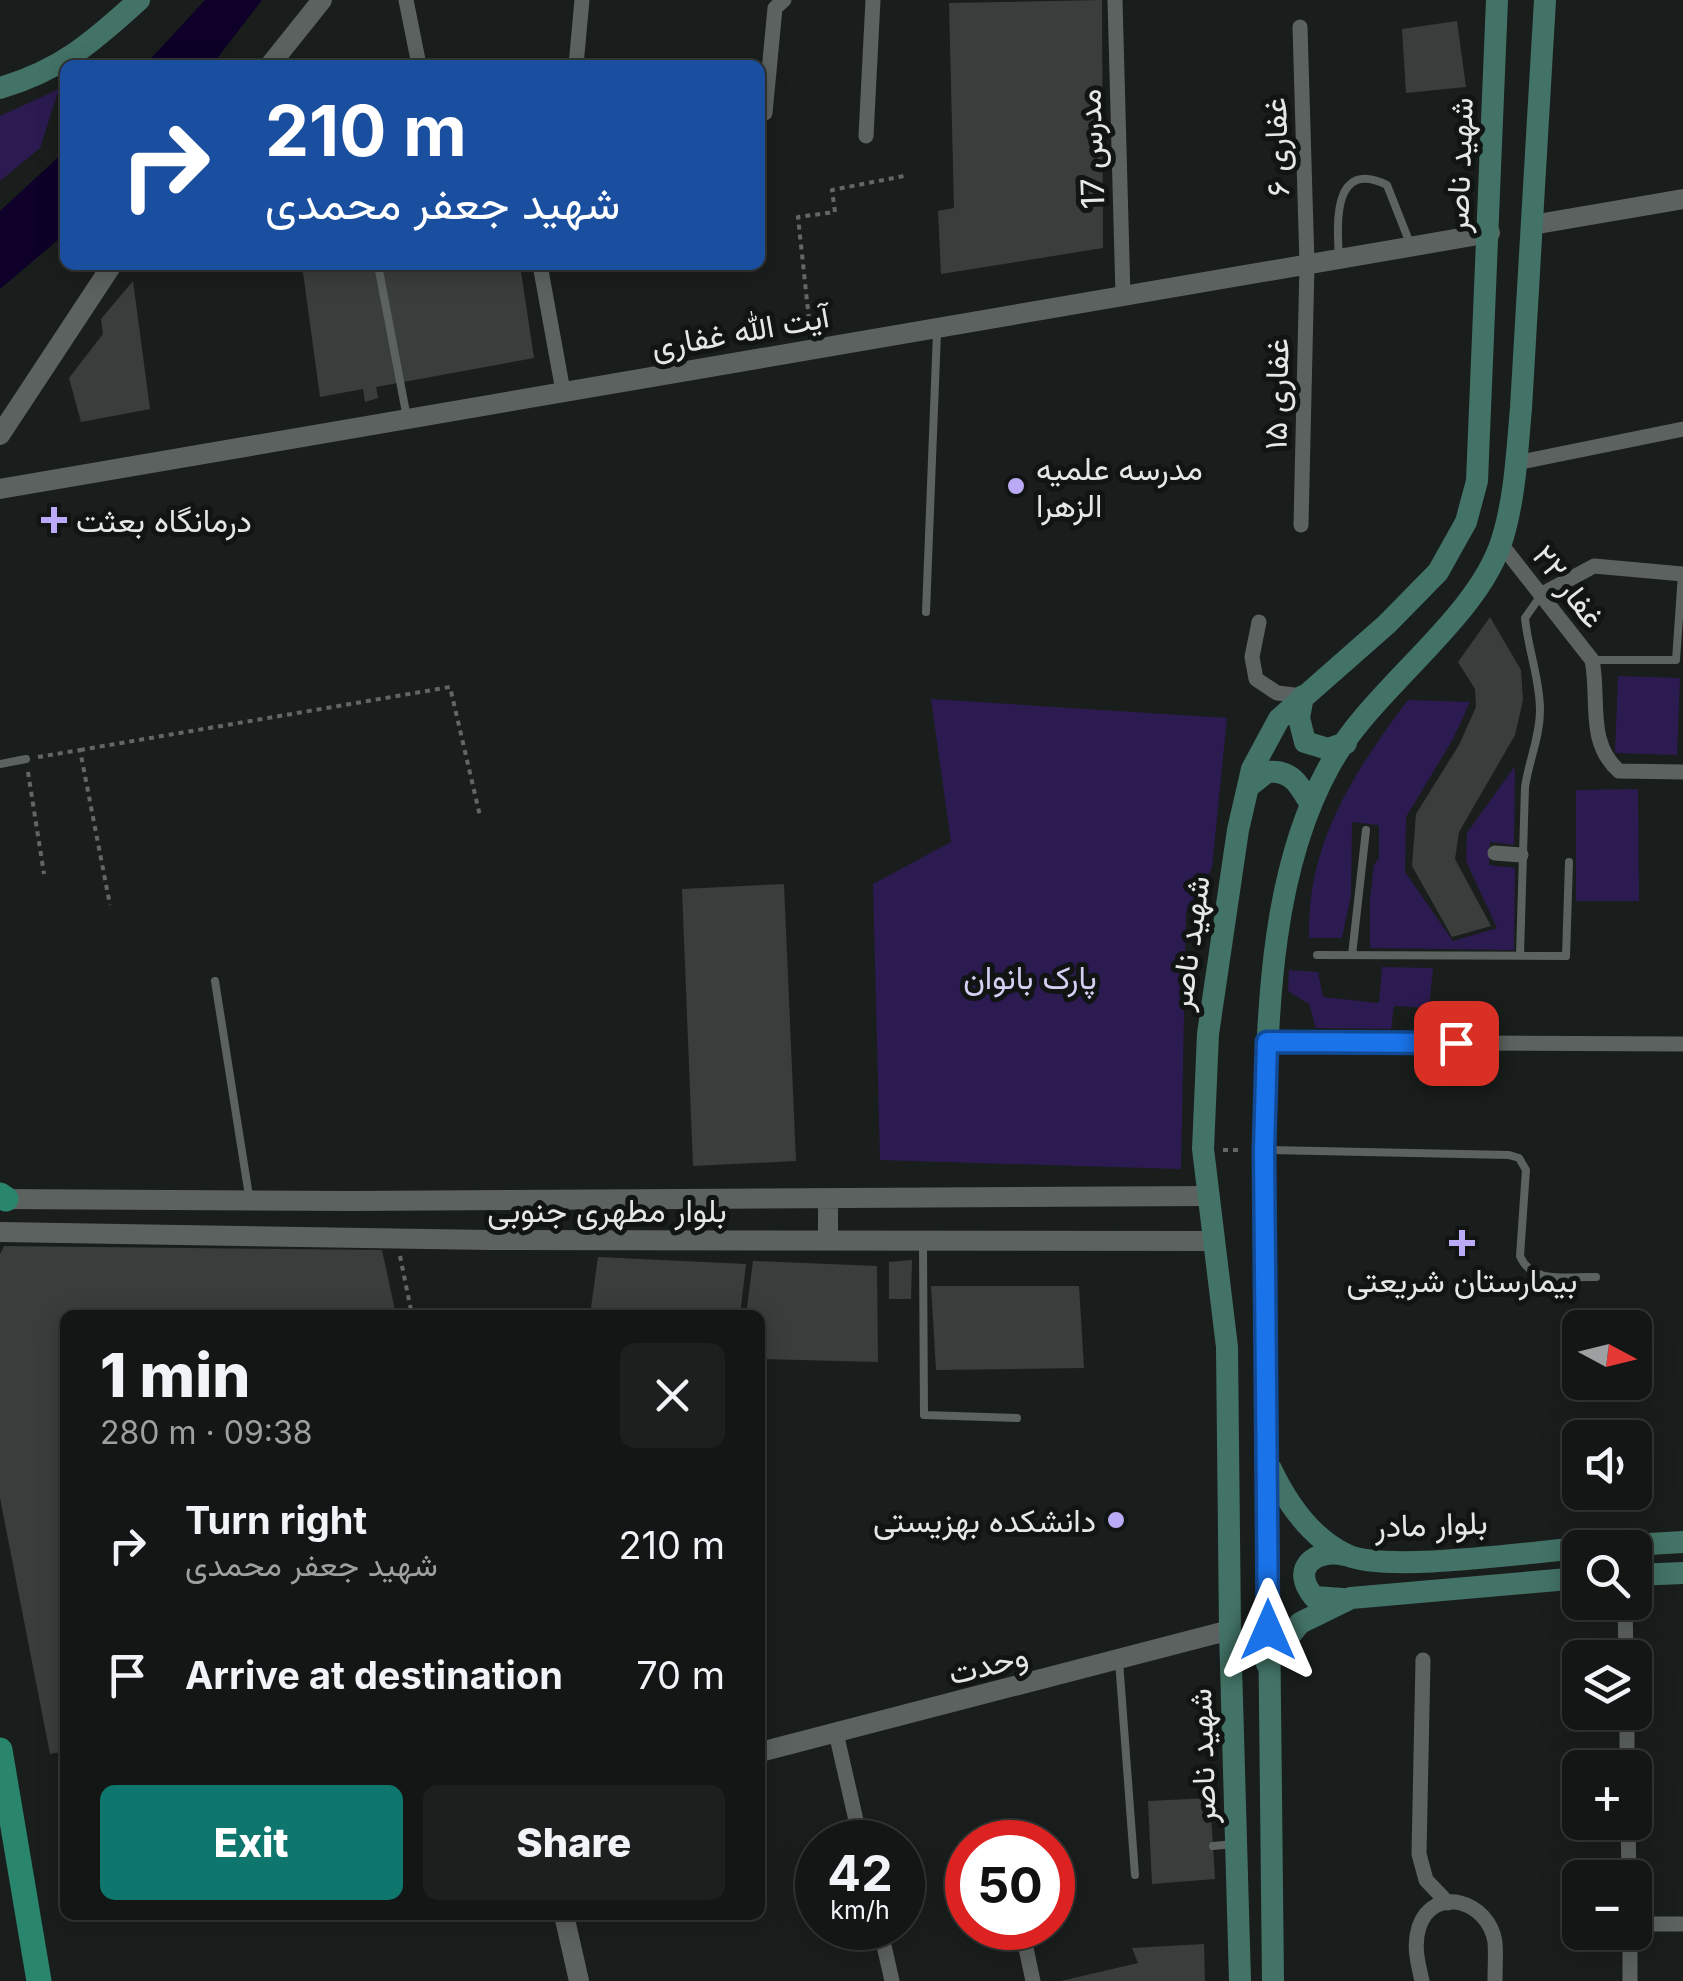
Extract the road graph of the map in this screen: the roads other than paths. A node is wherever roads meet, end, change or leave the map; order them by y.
1 (138, 0) edge
2 (322, 0) edge
3 (406, 0) edge
4 (582, 0) edge
5 (784, 0) edge
6 (873, 0) edge
7 (1115, 0) edge
8 (1497, 0) edge
9 (1545, 0) edge
10 (1300, 28) dead end
11 (65, 60) edge
12 (274, 60) edge
13 (417, 60) edge
14 (576, 60) edge
15 (60, 63) edge
16 (0, 88) edge
17 (765, 112) dead end
18 (866, 136) dead end
19 (1683, 199) edge
20 (1532, 225) junction
21 (1490, 232) junction
22 (1411, 246) junction
23 (1339, 258) junction
24 (1307, 264) junction
25 (109, 270) edge
26 (379, 270) edge
27 (541, 270) edge
28 (1123, 296) junction
29 (938, 328) junction
30 (563, 391) junction
31 (407, 419) junction
32 (1683, 429) edge
33 (0, 435) edge
34 (1516, 463) junction
35 (0, 488) edge
36 (1301, 525) dead end
37 (1501, 544) junction
38 (1683, 574) edge
39 (1542, 594) junction
40 (926, 612) dead end
41 (1259, 622) dead end
42 (1592, 660) junction
43 (1303, 696) junction
44 (1346, 744) junction
45 (26, 759) road end
46 (0, 764) edge
47 (1683, 772) edge
48 (1248, 787) junction
49 (1311, 805) junction
50 (1366, 830) dead end
51 (1496, 853) dead end
52 (1522, 855) junction
53 (1568, 862) dead end
54 (1317, 955) dead end
55 (1352, 955) junction
56 (1520, 956) junction
57 (215, 981) dead end
58 (1267, 1042) junction
59 (1683, 1044) edge
60 (1264, 1150) junction
61 (1208, 1196) junction
62 (2, 1197) edge
63 (828, 1198) junction
64 (249, 1200) junction
65 (318, 1201) junction
66 (0, 1232) edge
67 (319, 1237) junction
68 (828, 1240) junction
69 (923, 1240) junction
70 (1214, 1240) junction
71 (1596, 1277) dead end
72 (1017, 1418) dead end
73 (1268, 1463) junction
74 (1683, 1542) edge
75 (1652, 1544) edge
76 (1562, 1549) edge
77 (1348, 1556) junction
78 (1683, 1572) edge
79 (1652, 1574) edge
80 (1562, 1580) edge
81 (1352, 1598) junction
82 (1230, 1630) junction
83 (1423, 1660) dead end
84 (1119, 1661) junction
85 (1268, 1664) junction
86 (836, 1734) junction
87 (0, 1750) edge
88 (765, 1751) edge
89 (856, 1820) edge
90 (1238, 1844) junction
91 (1213, 1846) dead end
92 (1135, 1874) dead end
93 (1272, 1880) junction
94 (1240, 1882) junction
95 (1448, 1903) junction
96 (565, 1920) edge
97 (1652, 1924) edge
98 (1683, 1924) edge
99 (885, 1950) edge
100 (1026, 1950) edge
101 (1630, 1950) edge
102 (39, 1981) edge
103 (579, 1981) edge
104 (892, 1981) edge
105 (1033, 1981) edge
106 (1240, 1981) edge
107 (1273, 1981) edge
108 (1422, 1981) edge
109 (1494, 1981) edge
110 (1630, 1981) edge

1 - 11 main road
2 - 12 street
3 - 13 street
4 - 14 street
5 - 17 street
6 - 18 street
7 - 28 street, مدرس 17
8 - 21 main road, شهید ناصر
9 - 20 main road, شهید ناصر
10 - 24 street, غفاری ۶
15 - 16 main road
19 - 20 street
20 - 34 main road, شهید ناصر
21 - 22 street, آیت الله غفاری
21 - 43 main road, شهید ناصر
22 - 23 street, آیت الله غفاری
22 - 23 lane
23 - 24 street, آیت الله غفاری
24 - 28 street, آیت الله غفاری
24 - 36 street, غفاری ۱۵
25 - 33 street
26 - 31 lane
27 - 30 street
28 - 29 street, آیت الله غفاری
29 - 30 street, آیت الله غفاری
29 - 40 lane
30 - 31 street, آیت الله غفاری
31 - 35 street, آیت الله غفاری
32 - 34 street
34 - 37 main road, شهید ناصر
37 - 39 street, غفار ۲۲
37 - 44 main road, شهید ناصر
38 - 39 street
38 - 42 lane
39 - 42 street, غفار ۲۲
39 - 52 lane
41 - 43 street
42 - 47 street, غفار ۲۲
43 - 44 main road
43 - 48 main road, شهید ناصر
44 - 49 main road, شهید ناصر
45 - 46 lane
48 - 49 main road
48 - 61 main road, شهید ناصر
49 - 58 main road, شهید ناصر
50 - 55 lane
51 - 52 street
52 - 56 lane
53 - 56 lane
54 - 55 lane
55 - 56 lane
57 - 64 lane
58 - 59 street
58 - 60 main road, شهید ناصر
60 - 71 lane
60 - 73 main road, شهید ناصر
61 - 63 street, بلوار مطهری جنوبی
61 - 70 main road, شهید ناصر
62 - 64 street, بلوار مطهری جنوبی
63 - 65 street, بلوار مطهری جنوبی
63 - 68 street
64 - 65 street, بلوار مطهری جنوبی
65 - 67 street
66 - 67 street, بلوار مطهری جنوبی
67 - 68 street, بلوار مطهری جنوبی
68 - 69 street, بلوار مطهری جنوبی
69 - 70 street, بلوار مطهری جنوبی
69 - 72 lane
70 - 82 main road, شهید ناصر
73 - 77 main road, بلوار مادر
73 - 85 main road, شهید ناصر
74 - 75 main road, بلوار مادر
76 - 77 main road, بلوار مادر
77 - 81 main road
78 - 79 main road
80 - 81 main road, بلوار مادر
81 - 85 main road, بلوار مادر
82 - 84 street, وحدت
82 - 90 main road, شهید ناصر
83 - 95 street
84 - 86 street, وحدت
84 - 92 lane
85 - 93 main road, شهید ناصر
86 - 88 street, وحدت
86 - 89 street
87 - 102 main road
90 - 91 lane
90 - 94 main road, شهید ناصر
93 - 94 main road
93 - 107 main road, شهید ناصر
94 - 106 main road, شهید ناصر
95 - 108 street
95 - 109 street
96 - 103 street
97 - 98 street
99 - 104 street
100 - 105 street
101 - 110 street

